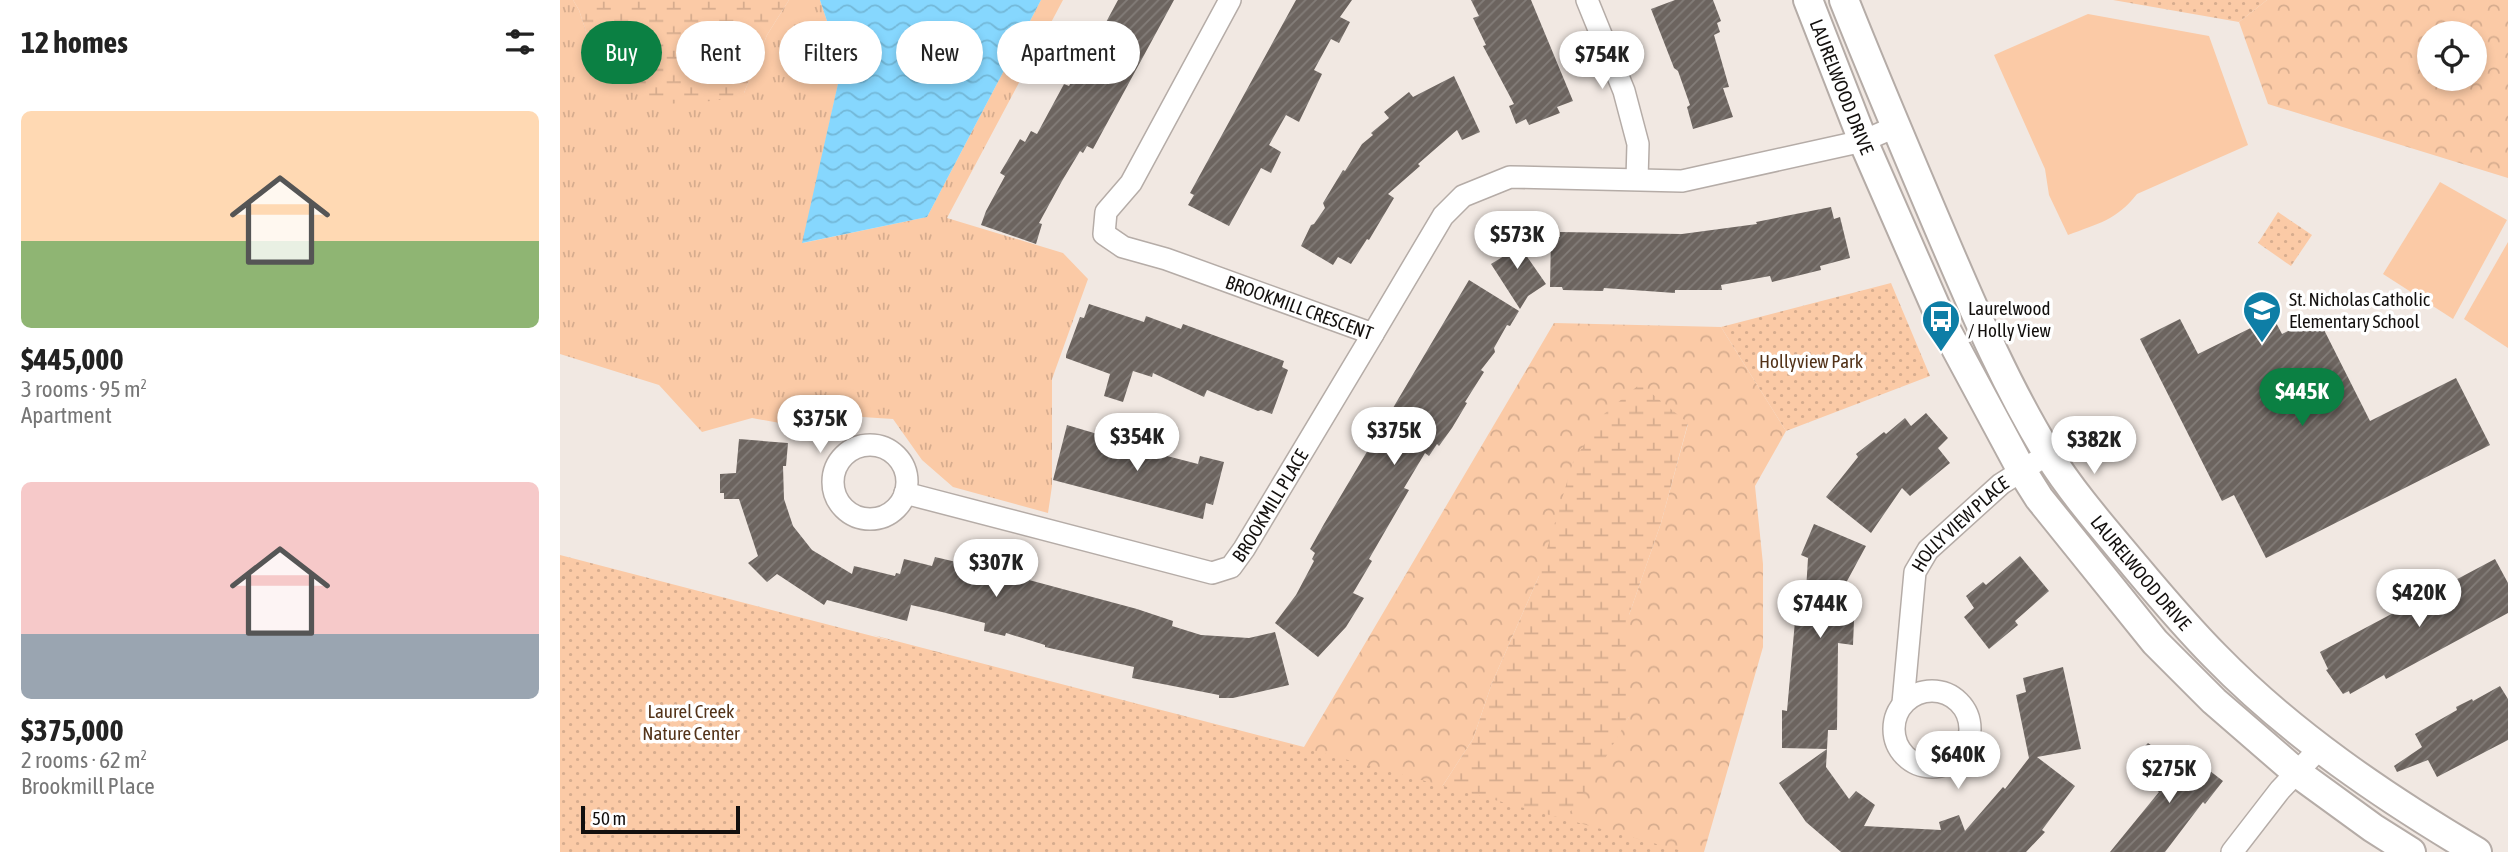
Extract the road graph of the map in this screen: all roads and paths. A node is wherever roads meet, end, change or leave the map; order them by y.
1 (1230, 0) edge
2 (1587, 0) edge
3 (1808, 0) edge
4 (1843, 0) edge
5 (1895, 127) junction
6 (1863, 141) junction
7 (1637, 179) junction
8 (1373, 334) junction
9 (2048, 454) junction
10 (2022, 471) junction
11 (905, 493) dead end
12 (1903, 703) dead end
13 (2319, 749) junction
14 (2297, 772) junction
15 (2232, 852) edge
16 (2411, 852) edge
17 (2477, 852) edge

1 - 8 street, BROOKMILL CRESCENT
2 - 7 street
3 - 6 street, LAURELWOOD DRIVE
4 - 5 street, LAURELWOOD DRIVE
5 - 6 street, BROOKMILL CRESCENT
5 - 9 street, LAURELWOOD DRIVE
6 - 7 street, BROOKMILL CRESCENT
6 - 10 street, LAURELWOOD DRIVE
7 - 8 street, BROOKMILL CRESCENT
8 - 11 street, BROOKMILL PLACE
9 - 10 street, HOLLY VIEW PLACE
9 - 13 street, LAURELWOOD DRIVE
10 - 12 street, HOLLY VIEW PLACE
10 - 14 street, LAURELWOOD DRIVE
13 - 14 street
13 - 17 street, LAURELWOOD DRIVE
14 - 15 street
14 - 16 street, LAURELWOOD DRIVE

